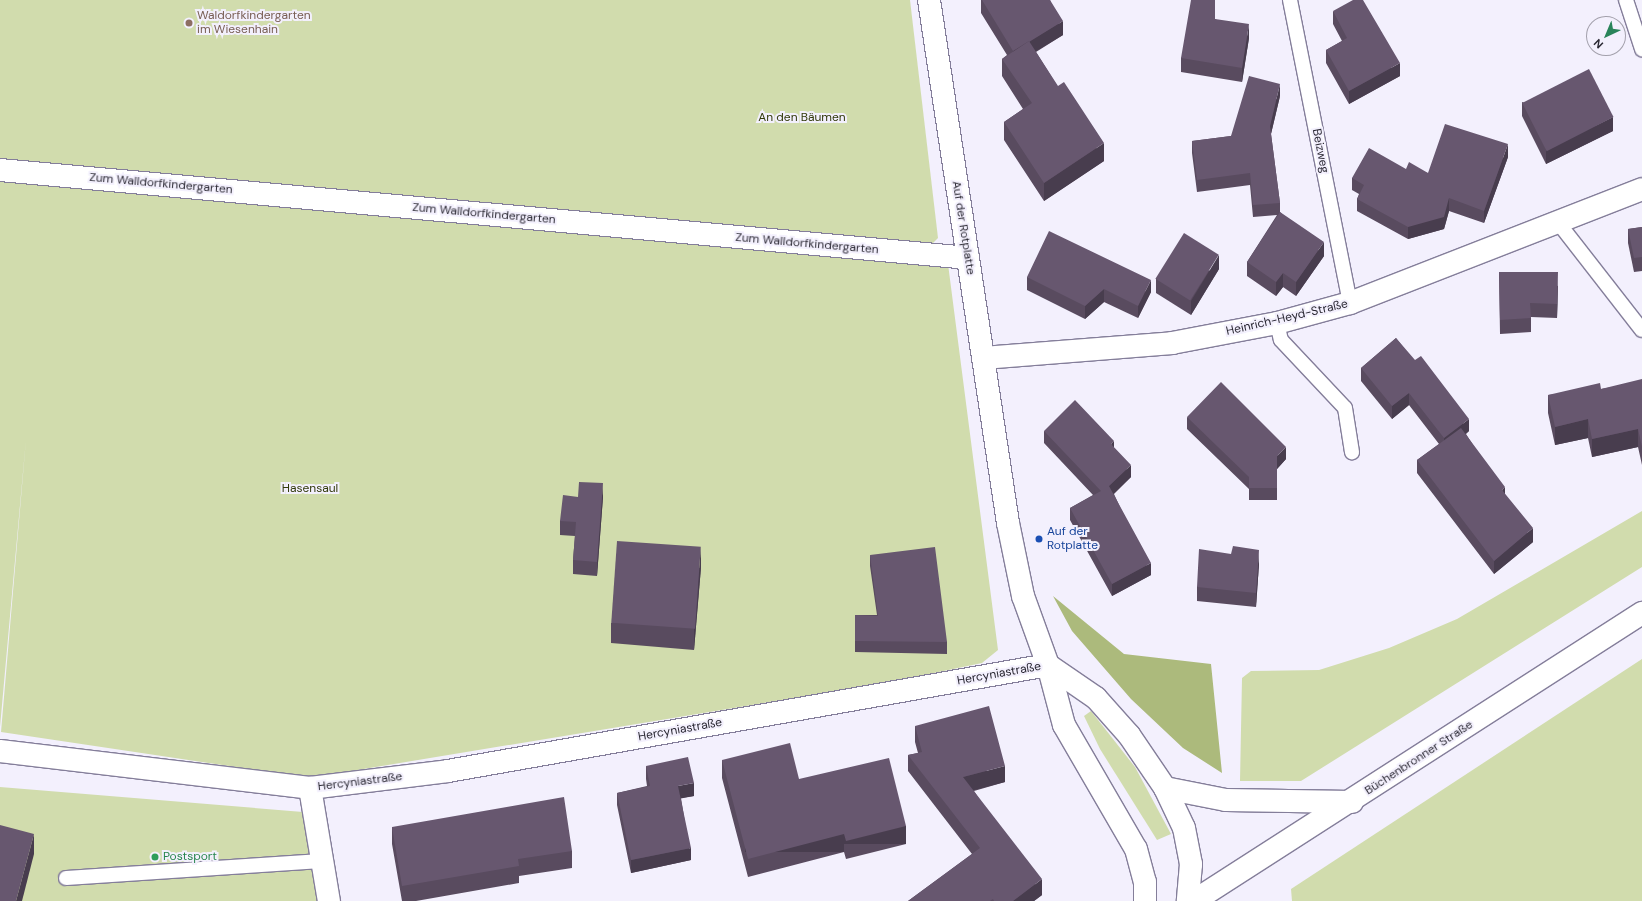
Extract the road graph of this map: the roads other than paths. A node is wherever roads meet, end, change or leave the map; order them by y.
1 (930, 0) edge
2 (1290, 0) edge
3 (1626, 0) edge
4 (1642, 49) edge
5 (0, 170) edge
6 (1642, 189) edge
7 (1557, 221) junction
8 (968, 258) junction
9 (1350, 303) junction
10 (1277, 323) junction
11 (1642, 330) edge
12 (983, 358) junction
13 (1352, 452) dead end
14 (1642, 613) edge
15 (1048, 665) junction
16 (0, 751) edge
17 (310, 788) junction
18 (1165, 788) junction
19 (1352, 802) junction
20 (321, 860) junction
21 (66, 878) dead end
22 (329, 901) edge
23 (1145, 901) edge
24 (1188, 901) edge
25 (1194, 901) edge

1 - 8 street, Auf der Rotplatte
2 - 9 lane, Beizweg
3 - 4 lane
5 - 8 street, Zum Walldorfkindergarten
6 - 7 street, Heinrich-Heyd-Straße
7 - 9 street, Heinrich-Heyd-Straße
7 - 11 lane
8 - 12 street, Auf der Rotplatte
9 - 10 street, Heinrich-Heyd-Straße
10 - 12 street, Heinrich-Heyd-Straße
10 - 13 lane
12 - 15 street, Auf der Rotplatte
14 - 19 street, Büchenbronner Straße
15 - 17 street, Hercyniastraße
15 - 18 street
15 - 23 street, Auf der Rotplatte
16 - 17 street, Hercyniastraße
17 - 20 street, Hercyniastraße
18 - 19 street
18 - 24 street
19 - 25 street, Büchenbronner Straße
20 - 21 lane
20 - 22 street, Hercyniastraße

